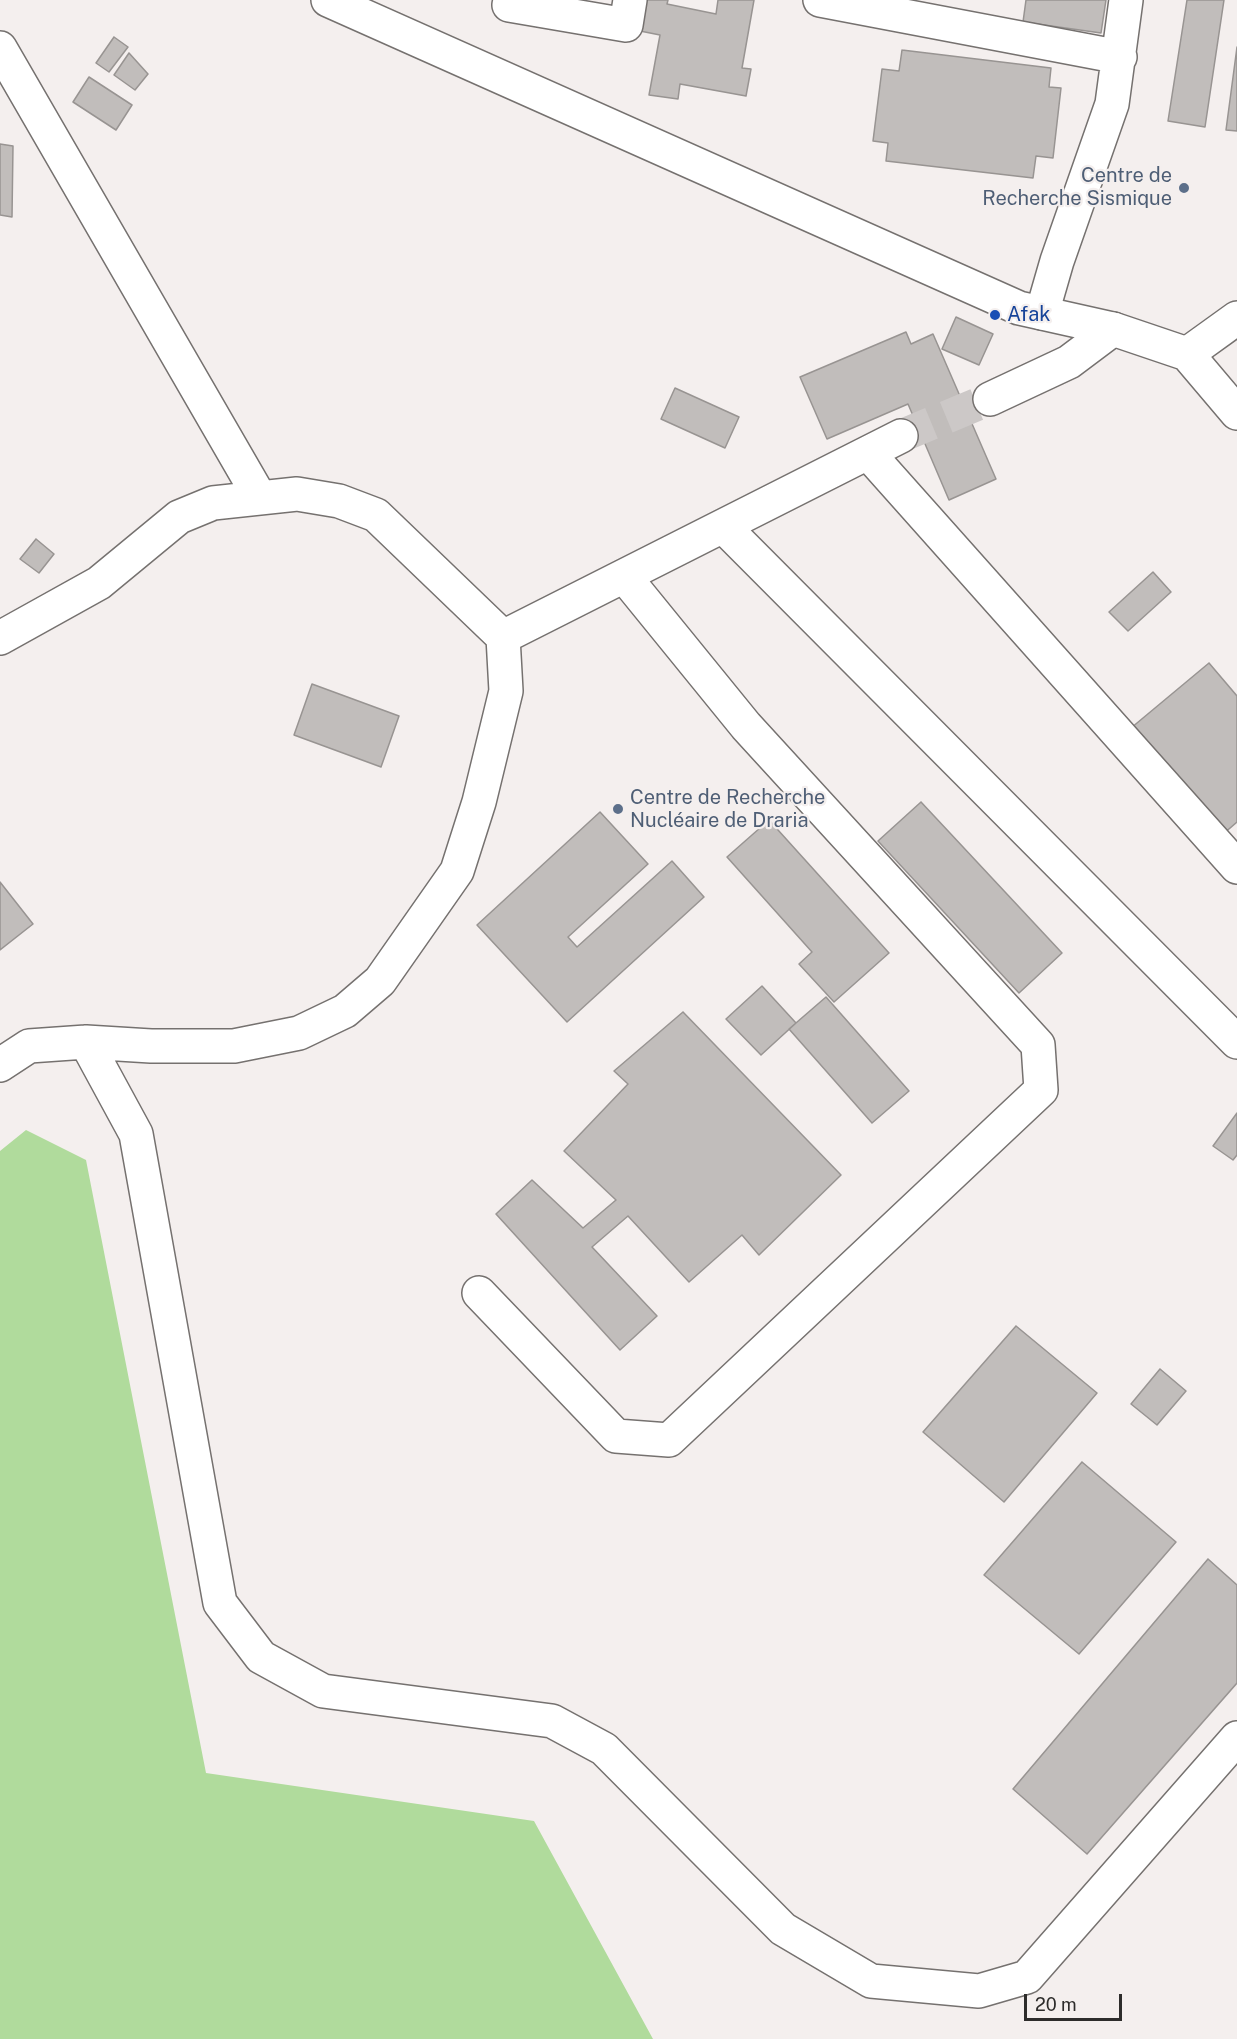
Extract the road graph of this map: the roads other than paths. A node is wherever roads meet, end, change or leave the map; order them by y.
1 (328, 0) edge
2 (630, 0) edge
3 (820, 0) edge
4 (1126, 0) edge
5 (509, 5) dead end
6 (0, 48) edge
7 (1120, 57) junction
8 (1042, 313) junction
9 (1237, 318) edge
10 (1113, 329) junction
11 (1187, 354) junction
12 (990, 399) tunnel mouth
13 (1237, 413) edge
14 (901, 436) tunnel mouth
15 (868, 453) junction
16 (259, 496) junction
17 (723, 526) junction
18 (624, 576) junction
19 (503, 637) junction
20 (0, 638) edge
21 (1237, 867) edge
22 (86, 1042) junction
23 (1237, 1042) edge
24 (0, 1065) edge
25 (479, 1293) dead end
26 (1237, 1738) edge

1 - 8 main road
2 - 5 main road
3 - 7 main road
4 - 7 main road
6 - 16 main road
7 - 8 main road
8 - 10 main road
9 - 11 main road
10 - 11 main road
10 - 12 main road
11 - 13 main road
14 - 15 main road
15 - 17 main road
15 - 21 main road
16 - 19 main road
16 - 20 main road
17 - 18 main road
17 - 23 main road
18 - 19 main road
18 - 25 main road
19 - 22 main road
22 - 24 main road
22 - 26 main road

